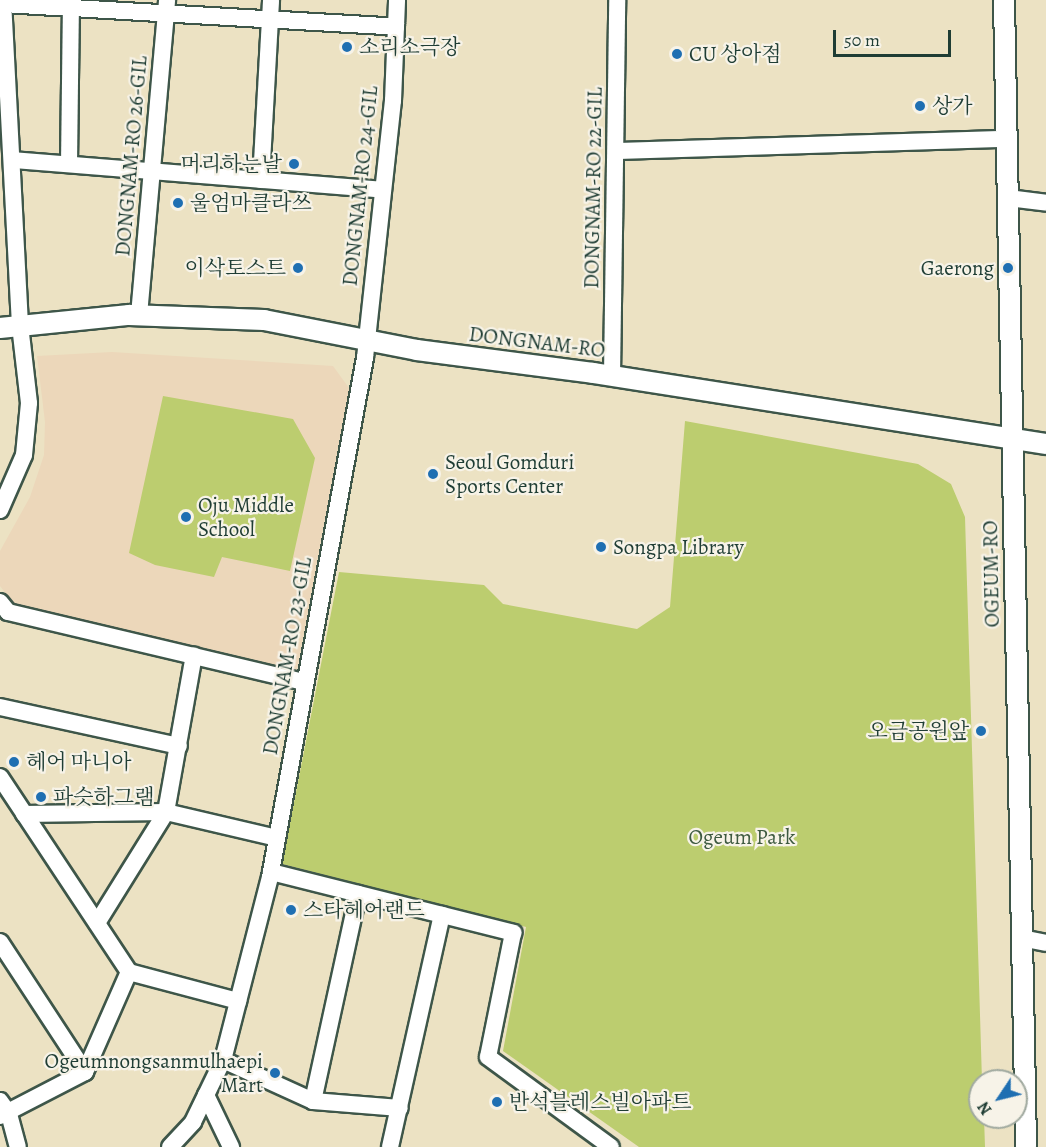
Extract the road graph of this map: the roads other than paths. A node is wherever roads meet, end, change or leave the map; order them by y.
1 (271, 0) edge
2 (397, 0) edge
3 (617, 0) edge
4 (1004, 0) edge
5 (3, 2) edge
6 (71, 4) edge
7 (166, 7) edge
8 (270, 20) junction
9 (396, 27) junction
10 (1007, 139) junction
11 (618, 151) junction
12 (13, 159) junction
13 (69, 164) junction
14 (152, 171) junction
15 (261, 180) junction
16 (383, 190) junction
17 (1008, 198) junction
18 (1046, 203) edge
19 (139, 315) junction
20 (20, 325) junction
21 (0, 328) edge
22 (367, 340) junction
23 (612, 376) junction
24 (1014, 438) junction
25 (1046, 444) edge
26 (0, 510) edge
27 (0, 602) edge
28 (194, 656) junction
29 (306, 682) junction
30 (0, 707) edge
31 (179, 746) junction
32 (0, 777) edge
33 (166, 812) junction
34 (24, 814) junction
35 (277, 837) junction
36 (271, 872) junction
37 (358, 894) junction
38 (442, 915) junction
39 (97, 923) junction
40 (1021, 938) junction
41 (0, 942) edge
42 (1046, 943) edge
43 (129, 972) junction
44 (238, 1001) junction
45 (223, 1060) junction
46 (85, 1072) junction
47 (206, 1095) junction
48 (313, 1101) junction
49 (399, 1108) junction
50 (3, 1110) edge
51 (604, 1145) edge
52 (18, 1147) edge
53 (170, 1147) edge
54 (231, 1147) edge
55 (390, 1147) edge
56 (1026, 1147) edge

1 - 8 street
2 - 9 street, DONGNAM-RO 24-GIL
3 - 11 street, DONGNAM-RO 22-GIL
4 - 10 main road, OGEUM-RO
5 - 6 street
5 - 12 street
6 - 7 street
6 - 13 street
7 - 8 street
7 - 14 street, DONGNAM-RO 26-GIL
8 - 9 street
8 - 15 street
9 - 16 street, DONGNAM-RO 24-GIL
10 - 11 street
10 - 17 main road, OGEUM-RO
11 - 23 street, DONGNAM-RO 22-GIL
12 - 13 street
12 - 20 street
13 - 14 street
14 - 15 street
14 - 19 street, DONGNAM-RO 26-GIL
15 - 16 street
16 - 22 street, DONGNAM-RO 24-GIL
17 - 18 street
17 - 24 main road, OGEUM-RO
19 - 20 main road, DONGNAM-RO
19 - 22 main road, DONGNAM-RO
20 - 21 main road, DONGNAM-RO
20 - 26 street
22 - 23 main road, DONGNAM-RO
22 - 29 street, DONGNAM-RO 23-GIL
23 - 24 main road, DONGNAM-RO
24 - 25 main road, DONGNAM-RO
24 - 40 main road, OGEUM-RO
27 - 28 street
28 - 29 street
28 - 31 street
29 - 35 street, DONGNAM-RO 23-GIL
30 - 31 street
31 - 33 street
32 - 34 street
33 - 34 street
33 - 35 street
33 - 39 street
34 - 39 street
35 - 36 street, DONGNAM-RO 23-GIL
36 - 37 street
36 - 44 street, DONGNAM-RO 23-GIL
37 - 38 street
37 - 48 street
38 - 49 street
38 - 51 street
39 - 43 street
40 - 42 street
40 - 56 main road, OGEUM-RO
41 - 46 street
43 - 44 street
43 - 46 street
44 - 45 street, DONGNAM-RO 23-GIL
45 - 47 street, DONGNAM-RO 23-GIL
45 - 48 street
46 - 50 street
47 - 53 street, DONGNAM-RO 23-GIL
47 - 54 street
48 - 49 street
49 - 55 street
50 - 52 street

